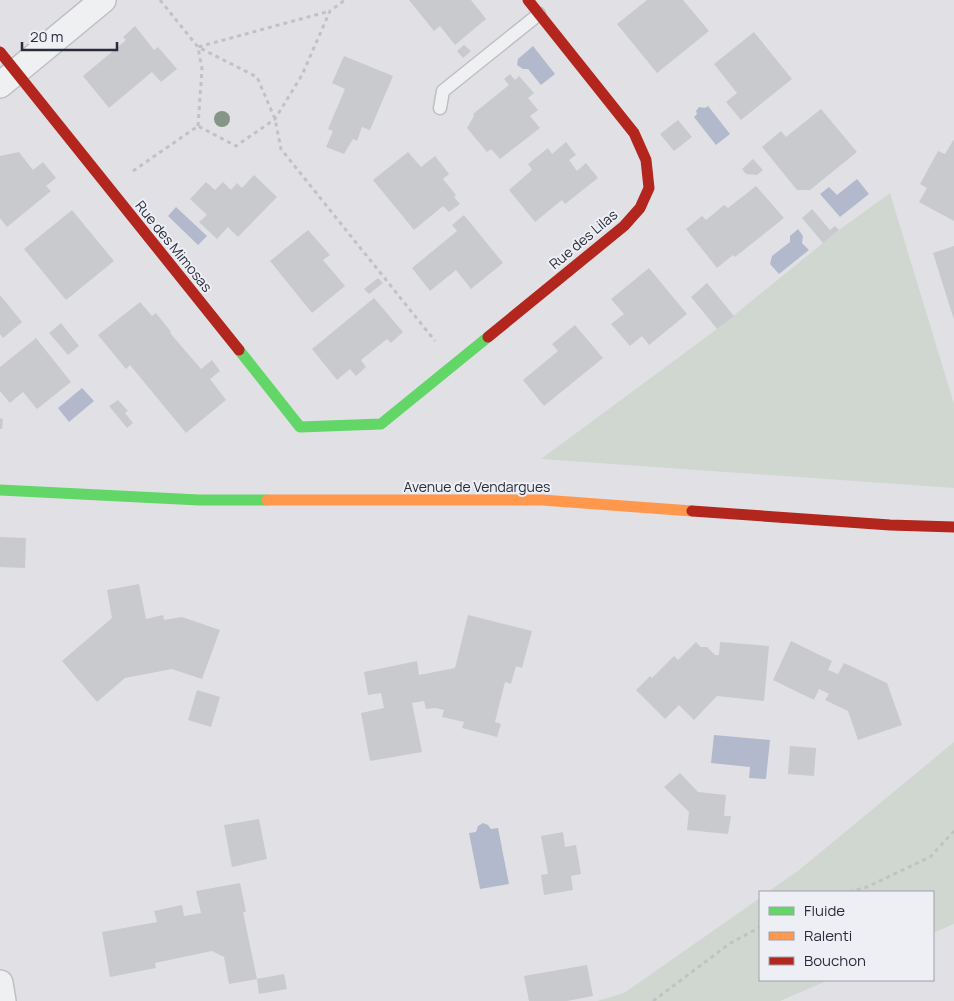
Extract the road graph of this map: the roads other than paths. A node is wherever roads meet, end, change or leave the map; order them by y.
1 (103, 0) edge
2 (528, 0) edge
3 (539, 14) junction
4 (0, 52) edge
5 (8, 79) edge
6 (440, 108) dead end
7 (340, 427) joint
8 (0, 490) edge
9 (954, 527) edge
10 (0, 983) edge
11 (4, 1001) edge

1 - 5 street
2 - 3 street, Rue des Lilas
3 - 6 lane
3 - 7 street, Rue des Lilas
4 - 5 street, Rue des Mimosas
5 - 7 street, Rue des Mimosas
8 - 9 street, Avenue de Vendargues
10 - 11 street

